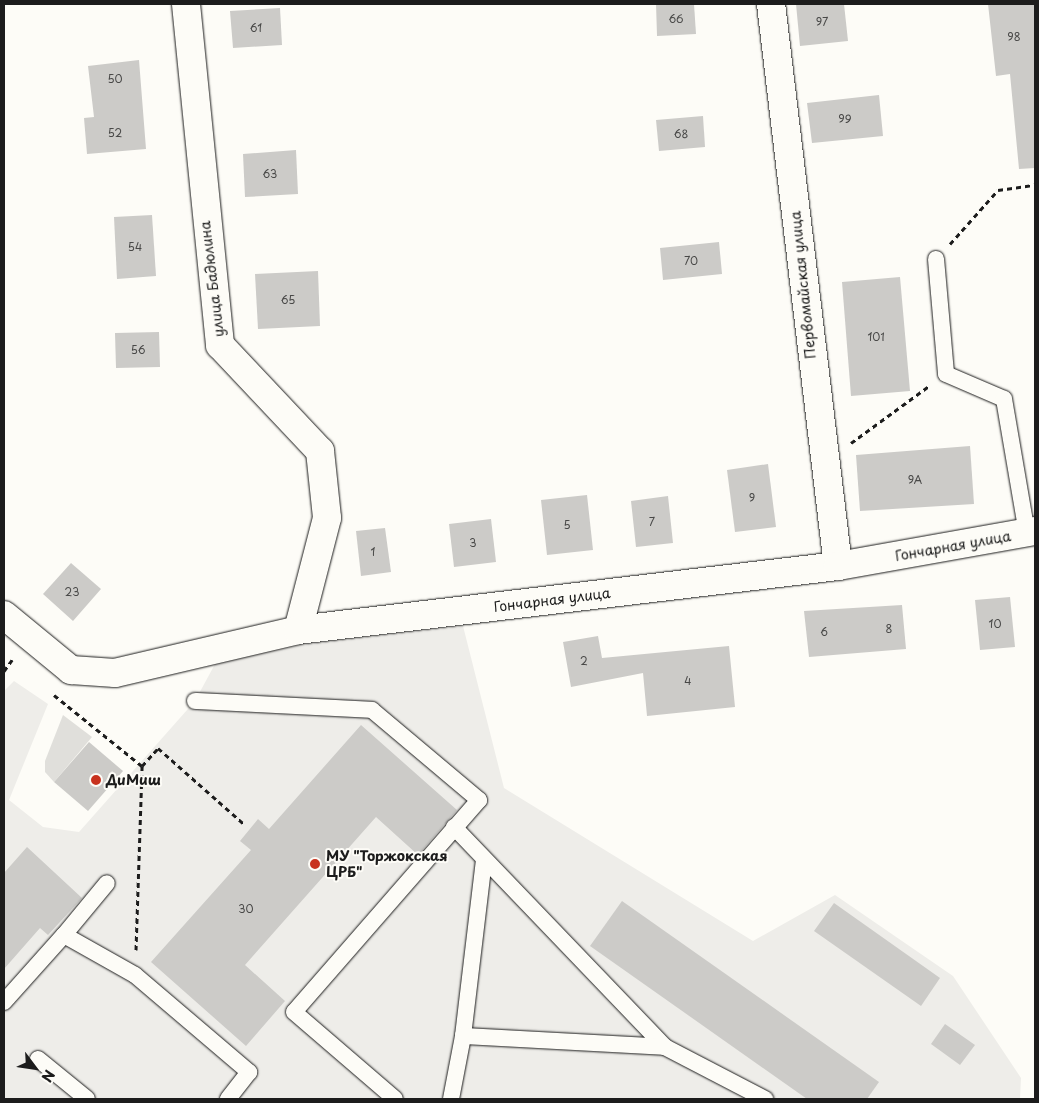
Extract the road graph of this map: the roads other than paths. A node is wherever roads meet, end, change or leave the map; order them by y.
1 (186, 4) edge
2 (771, 4) edge
3 (936, 260) road end
4 (1031, 532) edge
5 (838, 566) junction
6 (4, 615) edge
7 (298, 630) junction
8 (195, 701) dead end
9 (454, 827) junction
10 (484, 861) junction
11 (107, 883) dead end
12 (64, 934) junction
13 (4, 1002) edge
14 (463, 1036) junction
15 (665, 1047) junction
16 (38, 1059) dead end
17 (86, 1099) edge
18 (228, 1099) edge
19 (395, 1099) edge
20 (452, 1099) edge
21 (765, 1099) edge

1 - 7 street, улица Бадюлина
2 - 5 street, Первомайская улица
3 - 4 lane
4 - 5 street, Гончарная улица
5 - 7 street, Гончарная улица
6 - 7 street, Гончарная улица
8 - 9 lane
9 - 10 lane
9 - 19 lane
10 - 14 lane
10 - 15 lane
11 - 12 lane
12 - 13 lane
12 - 18 lane
14 - 15 lane
14 - 20 lane
15 - 21 lane
16 - 17 lane

